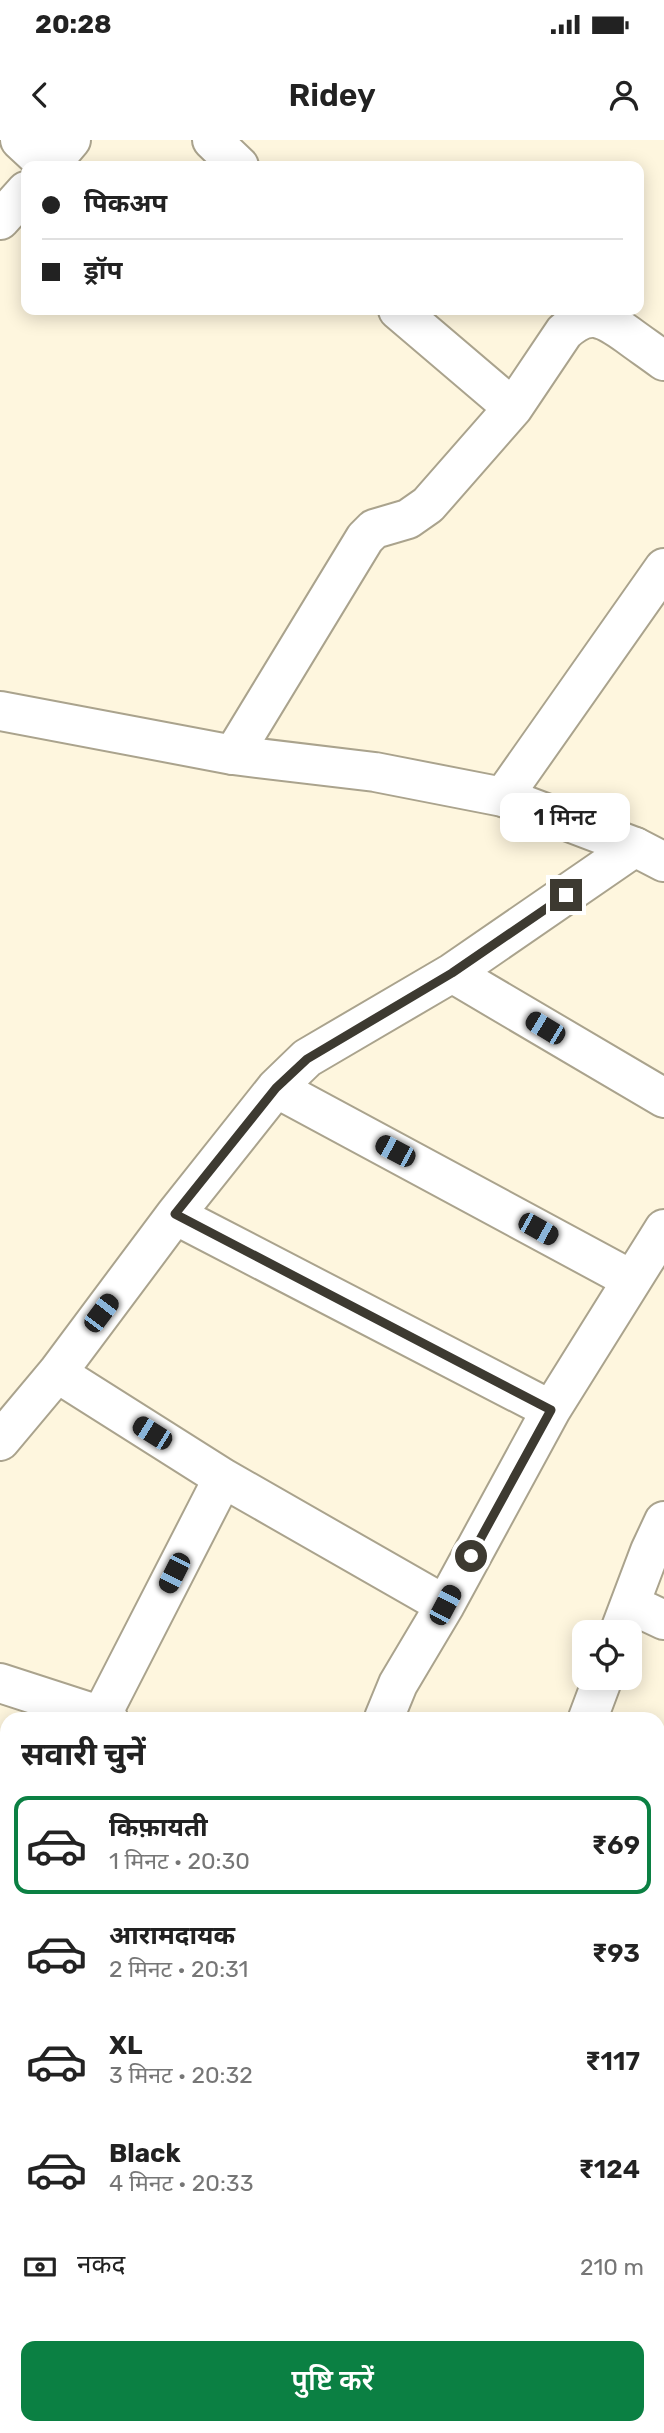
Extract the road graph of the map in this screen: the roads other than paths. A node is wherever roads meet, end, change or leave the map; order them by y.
1 (20, 140) edge
2 (71, 140) edge
3 (212, 140) edge
4 (43, 161) edge
5 (52, 161) edge
6 (234, 161) edge
7 (21, 197) edge
8 (0, 220) edge
9 (404, 315) edge
10 (664, 361) edge
11 (513, 408) junction
12 (664, 568) edge
13 (0, 711) edge
14 (233, 755) junction
15 (503, 797) junction
16 (649, 855) edge
17 (452, 973) junction
18 (276, 1088) junction
19 (664, 1098) edge
20 (175, 1214) junction
21 (664, 1229) edge
22 (632, 1280) junction
23 (57, 1373) junction
24 (551, 1410) junction
25 (0, 1441) edge
26 (223, 1478) junction
27 (664, 1521) edge
28 (445, 1605) junction
29 (624, 1618) edge
30 (664, 1620) edge
31 (0, 1683) edge
32 (598, 1690) edge
33 (89, 1712) edge
34 (106, 1712) edge
35 (386, 1712) edge
36 (590, 1712) edge

1 - 4 street
2 - 5 street
3 - 6 street
7 - 8 street
9 - 11 street
10 - 11 street
11 - 14 street
12 - 15 street
13 - 14 street
14 - 15 street
15 - 16 street
16 - 17 street
17 - 18 street
17 - 19 street
18 - 20 street
18 - 22 street
20 - 23 street
20 - 24 street
21 - 22 street
22 - 24 street
23 - 25 street
23 - 26 street
24 - 28 street
26 - 28 street
26 - 34 street
27 - 29 street
28 - 35 street
29 - 30 street
31 - 33 street
32 - 36 street

